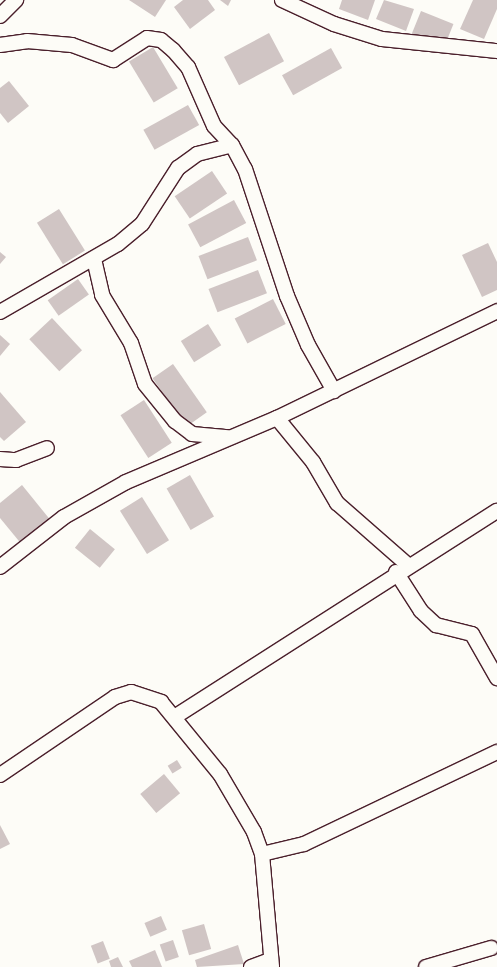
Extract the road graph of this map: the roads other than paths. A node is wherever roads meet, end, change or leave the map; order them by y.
1 (16, 0) edge
2 (291, 2) edge
3 (0, 16) edge
4 (0, 45) edge
5 (497, 51) edge
6 (232, 145) junction
7 (94, 259) junction
8 (497, 311) edge
9 (0, 312) edge
10 (334, 391) junction
11 (278, 418) junction
12 (239, 436) junction
13 (47, 448) dead end
14 (0, 459) edge
15 (497, 511) edge
16 (0, 567) edge
17 (402, 569) junction
18 (497, 678) edge
19 (176, 716) junction
20 (497, 752) edge
21 (0, 775) edge
22 (262, 854) junction
23 (491, 948) dead end
24 (271, 964) edge
25 (251, 967) edge
26 (426, 967) edge

1 - 3 street
2 - 5 street
4 - 6 street
6 - 7 street
6 - 10 street
7 - 9 street
7 - 12 street
8 - 10 street
10 - 11 street
11 - 12 street
11 - 17 street
12 - 16 street
13 - 14 street
15 - 17 street
17 - 18 street
17 - 19 street
19 - 21 street
19 - 22 street
20 - 22 street
22 - 24 street
23 - 26 street
24 - 25 street

